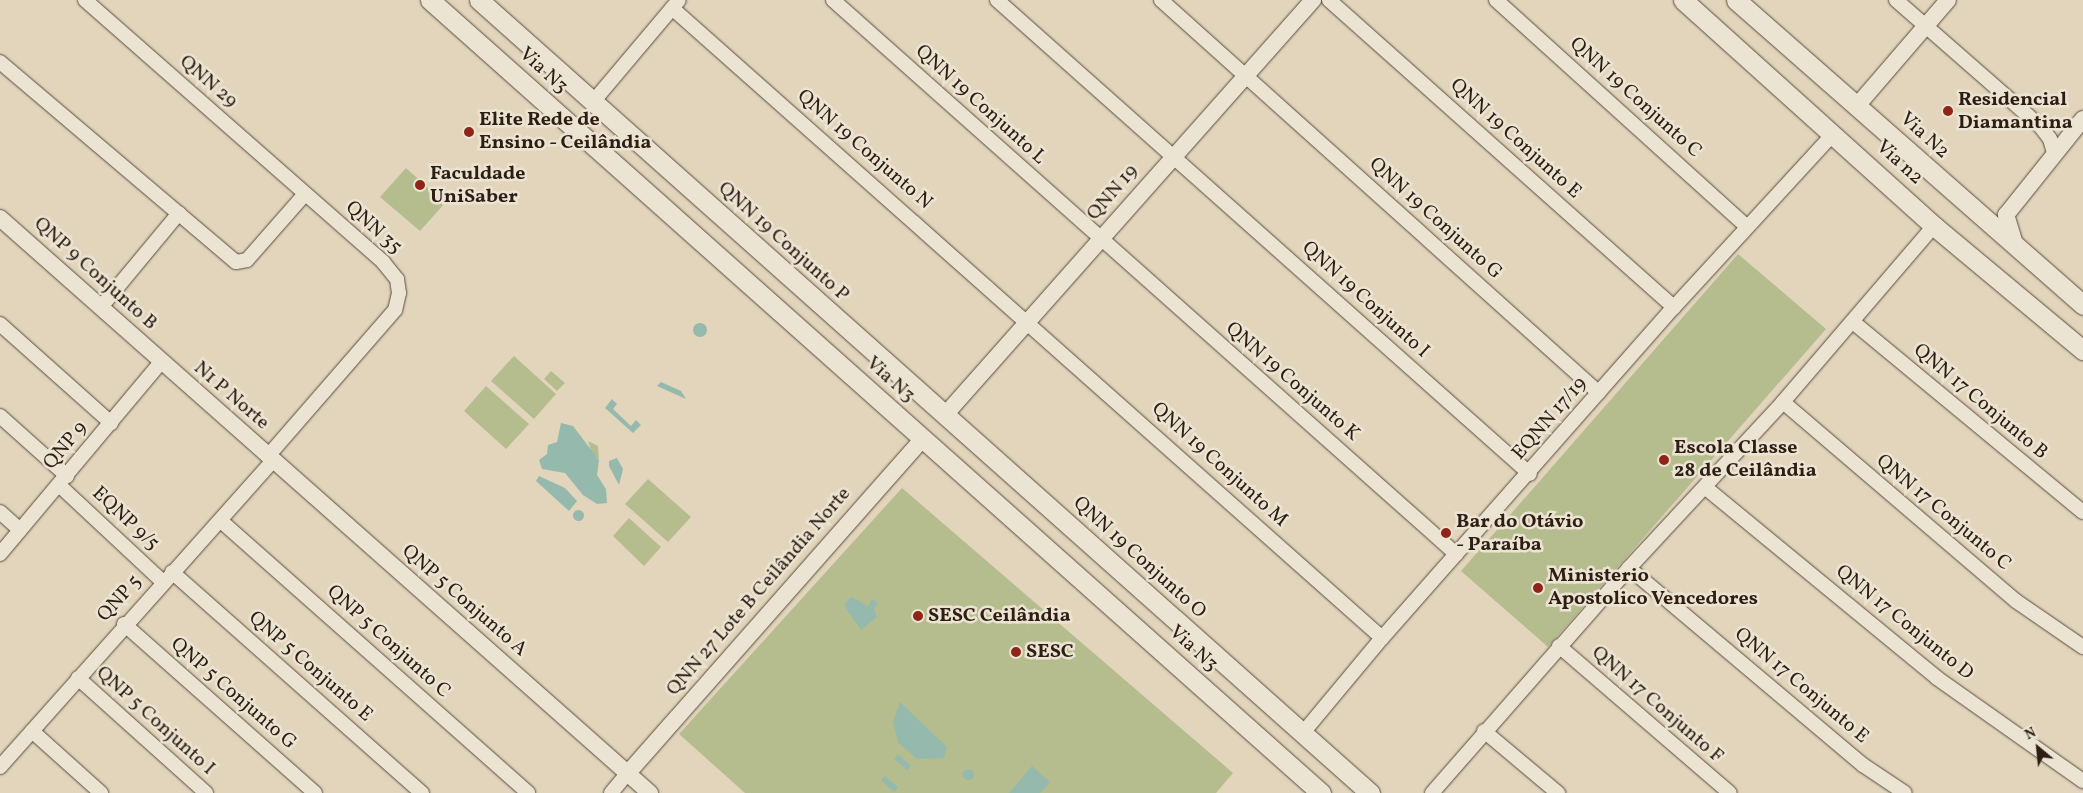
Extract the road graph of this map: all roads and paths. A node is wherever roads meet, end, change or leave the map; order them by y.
1 (85, 0) edge
2 (430, 0) edge
3 (833, 0) edge
4 (997, 0) edge
5 (1161, 0) edge
6 (1313, 0) edge
7 (1329, 0) edge
8 (1496, 0) edge
9 (1683, 0) edge
10 (1731, 0) edge
11 (1736, 0) edge
12 (1896, 0) edge
13 (1948, 0) edge
14 (485, 2) edge
15 (676, 4) edge
16 (1755, 17) junction
17 (1926, 26) junction
18 (0, 62) edge
19 (1244, 74) junction
20 (592, 102) junction
21 (1856, 107) junction
22 (2083, 119) edge
23 (1833, 134) junction
24 (2054, 153) junction
25 (604, 155) junction
26 (1174, 156) junction
27 (304, 194) junction
28 (180, 213) junction
29 (0, 218) edge
30 (722, 218) junction
31 (1748, 226) junction
32 (1934, 226) junction
33 (1100, 240) junction
34 (2017, 249) junction
35 (731, 268) junction
36 (1988, 271) junction
37 (2083, 304) edge
38 (101, 307) junction
39 (1674, 307) junction
40 (1030, 322) junction
41 (1853, 322) junction
42 (0, 324) edge
43 (841, 324) junction
44 (2083, 339) edge
45 (2083, 350) edge
46 (160, 363) junction
47 (1599, 393) junction
48 (1783, 402) junction
49 (945, 415) junction
50 (0, 416) edge
51 (111, 423) junction
52 (922, 439) junction
53 (270, 459) junction
54 (946, 460) junction
55 (1530, 474) junction
56 (63, 480) junction
57 (1706, 488) junction
58 (0, 512) edge
59 (2083, 512) edge
60 (221, 521) junction
61 (20, 530) junction
62 (0, 554) edge
63 (1456, 554) junction
64 (1629, 568) junction
65 (167, 577) junction
66 (1135, 585) junction
67 (124, 624) junction
68 (1143, 635) junction
69 (1382, 638) junction
70 (1559, 646) junction
71 (2083, 647) edge
72 (78, 678) junction
73 (32, 731) junction
74 (1484, 731) junction
75 (1302, 734) junction
76 (1328, 757) junction
77 (0, 767) edge
78 (628, 773) junction
79 (2083, 781) edge
80 (101, 793) edge
81 (206, 793) edge
82 (315, 793) edge
83 (422, 793) edge
84 (528, 793) edge
85 (611, 793) edge
86 (650, 793) edge
87 (1321, 793) edge
88 (1370, 793) edge
89 (1432, 793) edge
90 (1558, 793) edge
91 (1730, 793) edge
92 (1904, 793) edge

1 - 27 street, QNN 29
2 - 25 main road, Via N3
3 - 33 street, QNN 19 Conjunto L
4 - 26 street, QNN 19 Conjunto I
5 - 19 street, QNN 19 Conjunto G
6 - 19 street, QNN 19
7 - 39 street, QNN 19 Conjunto E
8 - 31 street, QNN 19 Conjunto C
9 - 23 main road, Via n2
10 - 16 main road
11 - 16 main road, Via N2
12 - 17 street
13 - 17 street
14 - 20 main road, Via N3
15 - 20 street
15 - 40 street, QNN 19 Conjunto N
16 - 21 main road, Via N2
17 - 21 street
17 - 24 street
18 - 28 street
19 - 26 street, QNN 19
19 - 47 street, QNN 19 Conjunto G
20 - 30 main road, QNN 19 Conjunto P
21 - 34 main road, Via N2
22 - 24 street
23 - 31 street, EQNN 17/19
23 - 32 main road, Via n2
24 - 34 street
25 - 30 main road
25 - 35 main road, Via N3
26 - 33 street, QNN 19
26 - 55 street, QNN 19 Conjunto I
27 - 28 street
27 - 53 street, QNN 35
28 - 38 street
29 - 38 street, QNP 9 Conjunto B
30 - 43 main road, QNN 19 Conjunto P
31 - 39 street, EQNN 17/19
32 - 36 main road
32 - 41 street
33 - 40 street, QNN 19
33 - 63 street, QNN 19 Conjunto K
34 - 37 main road, Via N2
35 - 43 main road
35 - 52 main road, Via N3
36 - 44 main road
36 - 45 main road
38 - 46 street, QNP 9 Conjunto B
39 - 47 street, EQNN 17/19
40 - 49 street, QNN 19
40 - 69 street, QNN 19 Conjunto M
41 - 48 street
41 - 59 street, QNN 17 Conjunto B
42 - 51 street
43 - 49 main road, QNN 19 Conjunto P
46 - 51 street, QNP 9
46 - 53 street, N1 P Norte
47 - 55 street, EQNN 17/19
48 - 57 street
48 - 71 street, QNN 17 Conjunto C
49 - 66 main road, QNN 19 Conjunto O
50 - 56 street, EQNP 9/5
51 - 56 street, QNP 9
52 - 54 main road, Via N3
52 - 78 street, QNN 27 Lote B Ceilândia Norte
53 - 60 street, QNP 5
53 - 78 street, QNP 5 Conjunto A
54 - 66 main road
54 - 68 main road, Via N3
55 - 63 street, EQNN 17/19
56 - 61 street, QNP 9
56 - 65 street, EQNP 9/5
57 - 64 street
57 - 79 street, QNN 17 Conjunto D
58 - 61 street
60 - 65 street, QNP 5
60 - 84 street, QNP 5 Conjunto C
61 - 62 street, QNP 9
63 - 69 street, EQNN 17/19
64 - 70 street
64 - 92 street, QNN 17 Conjunto E
65 - 67 street, QNP 5
65 - 83 street, QNP 5 Conjunto E
66 - 75 main road, QNN 19 Conjunto O
67 - 72 street, QNP 5
67 - 82 street, QNP 5 Conjunto G
68 - 76 main road
68 - 87 main road, Via N3
69 - 75 street, EQNN 17/19
70 - 74 street
70 - 91 street, QNN 17 Conjunto F
72 - 73 street, QNP 5
72 - 81 street, QNP 5 Conjunto I
73 - 77 street, QNP 5
73 - 80 street
74 - 89 street
74 - 90 street
75 - 76 main road
76 - 88 main road
78 - 85 street
78 - 86 street, QNP 5 Conjunto A

